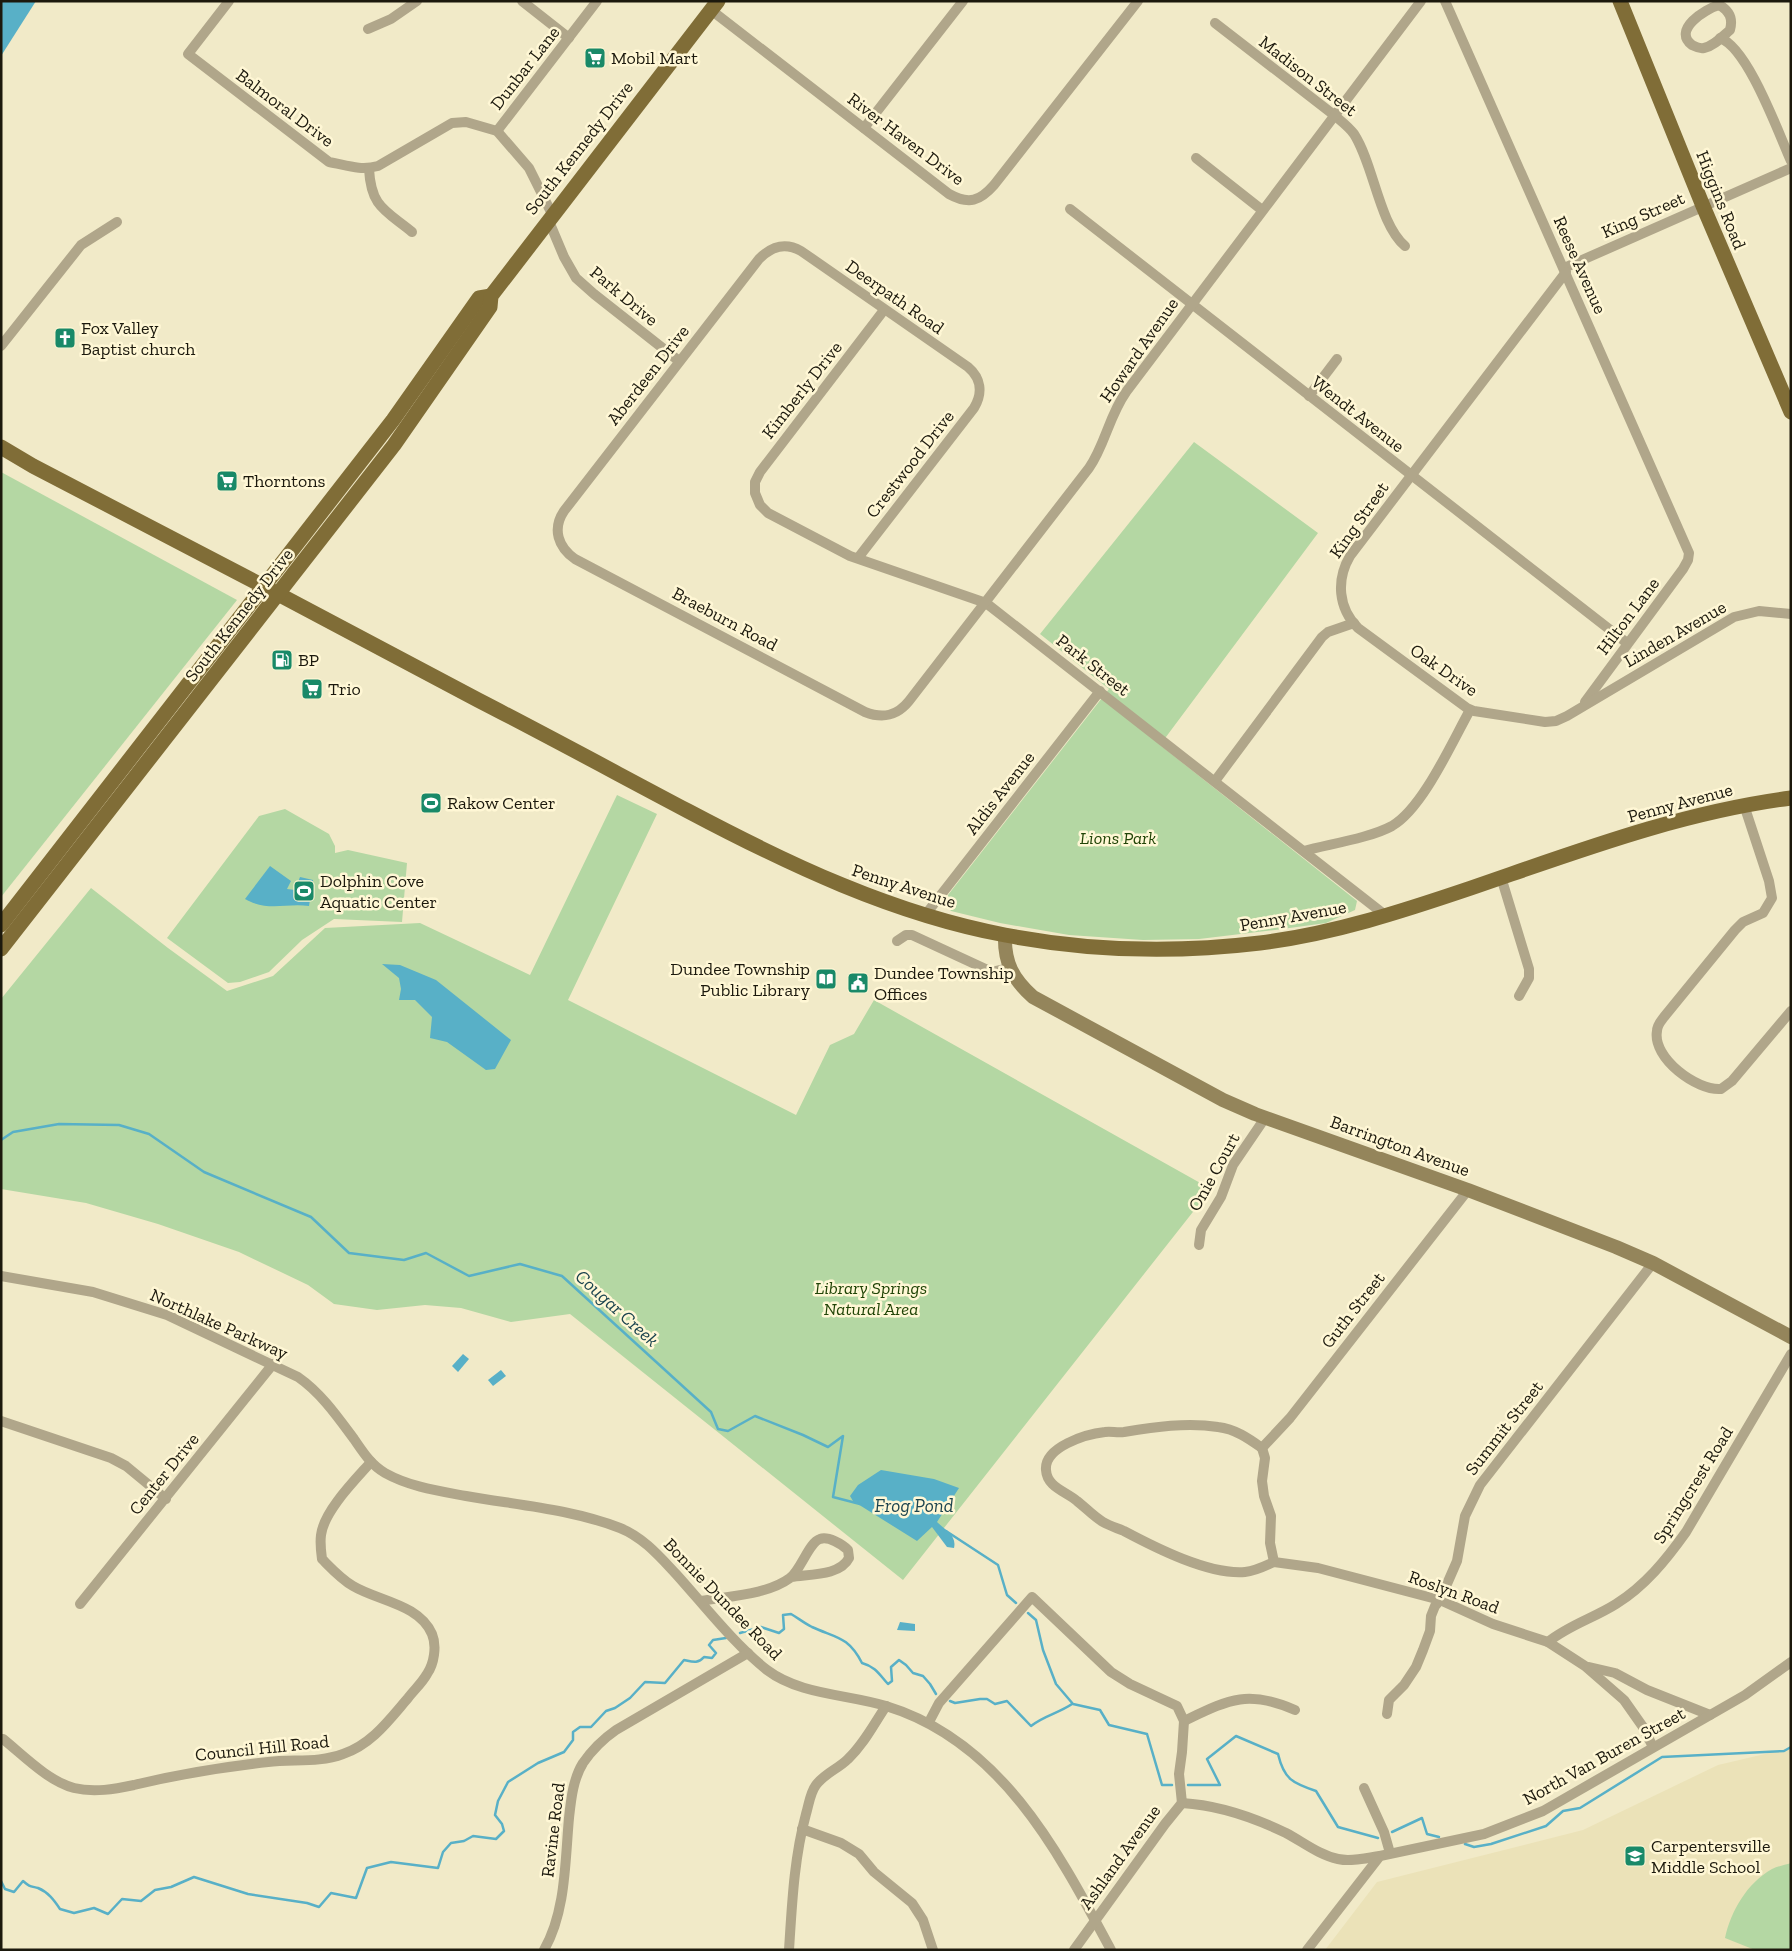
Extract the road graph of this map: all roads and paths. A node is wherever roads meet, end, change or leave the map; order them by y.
1 (229, 1) edge
2 (417, 1) edge
3 (522, 1) edge
4 (597, 1) edge
5 (963, 1) edge
6 (1138, 1) edge
7 (1421, 1) edge
8 (1445, 1) edge
9 (1620, 1) edge
10 (714, 5) edge
11 (1215, 23) dead end
12 (368, 29) dead end
13 (569, 38) junction
14 (1720, 38) junction
15 (1334, 115) junction
16 (864, 128) junction
17 (497, 131) junction
18 (1196, 158) dead end
19 (1791, 161) edge
20 (1791, 168) edge
21 (369, 169) junction
22 (1703, 206) junction
23 (1070, 209) dead end
24 (1262, 210) junction
25 (550, 216) junction
26 (117, 222) dead end
27 (412, 232) dead end
28 (782, 246) joint
29 (1405, 246) dead end
30 (1565, 270) junction
31 (491, 296) junction
32 (1192, 305) junction
33 (884, 310) junction
34 (1, 346) edge
35 (1337, 359) dead end
36 (679, 361) junction
37 (979, 386) joint
38 (1309, 396) junction
39 (1791, 412) edge
40 (1, 447) edge
41 (1412, 475) junction
42 (755, 493) joint
43 (558, 537) joint
44 (1685, 542) joint
45 (858, 558) junction
46 (262, 587) junction
47 (278, 595) junction
48 (986, 603) junction
49 (1791, 614) edge
50 (1354, 623) junction
51 (1627, 643) junction
52 (1100, 691) junction
53 (1581, 707) junction
54 (1470, 710) junction
55 (887, 716) joint
56 (1215, 781) junction
57 (1791, 798) edge
58 (1744, 805) junction
59 (1304, 851) junction
60 (1502, 877) junction
61 (926, 914) junction
62 (1385, 915) junction
63 (1, 925) edge
64 (1005, 935) junction
65 (897, 941) dead end
66 (1, 949) edge
67 (1010, 968) junction
68 (1519, 996) dead end
69 (1791, 1011) edge
70 (1265, 1118) junction
71 (1468, 1190) junction
72 (1199, 1245) dead end
73 (1653, 1263) junction
74 (1, 1276) edge
75 (1791, 1338) edge
76 (1791, 1354) edge
77 (274, 1364) junction
78 (326, 1402) joint
79 (1, 1421) edge
80 (1262, 1448) junction
81 (371, 1462) junction
82 (166, 1499) junction
83 (1274, 1562) junction
84 (791, 1578) junction
85 (1440, 1600) junction
86 (701, 1601) junction
87 (80, 1604) dead end
88 (1548, 1642) junction
89 (748, 1653) junction
90 (1791, 1662) edge
91 (1585, 1666) junction
92 (886, 1706) junction
93 (1295, 1710) dead end
94 (1387, 1714) dead end
95 (1710, 1715) junction
96 (1184, 1721) junction
97 (929, 1722) junction
98 (3, 1739) dead end
99 (1653, 1747) junction
100 (1364, 1788) dead end
101 (1182, 1803) junction
102 (802, 1829) junction
103 (1385, 1854) junction
104 (1094, 1919) junction
105 (544, 1950) edge
106 (788, 1950) edge
107 (933, 1950) edge
108 (1074, 1950) edge
109 (1111, 1950) edge
110 (1307, 1950) edge

1 - 21 street, Balmoral Drive
2 - 12 street
3 - 13 street
4 - 13 street, Dunbar Lane
5 - 16 street
6 - 16 street, River Haven Drive
7 - 15 street, Howard Avenue
8 - 30 street, Reese Avenue
9 - 22 main road, Higgins Road
10 - 16 street, River Haven Drive
10 - 25 main road, South Kennedy Drive
11 - 15 street, Madison Street
13 - 17 street, Dunbar Lane
14 - 14 street
14 - 19 street
15 - 24 street, Howard Avenue
15 - 29 street, Madison Street
17 - 21 street
17 - 25 street
18 - 24 street
20 - 22 street, King Street
21 - 27 street
22 - 30 street, King Street
22 - 39 main road, Higgins Road
23 - 32 street, Wendt Avenue
24 - 32 street, Howard Avenue
25 - 31 main road, South Kennedy Drive
25 - 36 street, Park Drive
26 - 34 street
28 - 33 street, Deerpath Road
28 - 36 street, Aberdeen Drive
30 - 41 street, King Street
30 - 44 street, Reese Avenue
31 - 46 main road, South Kennedy Drive
31 - 47 main road, South Kennedy Drive
32 - 38 street, Wendt Avenue
32 - 48 street, Howard Avenue
33 - 37 street, Deerpath Road
33 - 42 street, Kimberly Drive
35 - 38 street
36 - 43 street, Aberdeen Drive
37 - 45 street, Crestwood Drive
38 - 41 street, Wendt Avenue
40 - 46 main road, Penny Avenue
41 - 50 street, King Street
41 - 51 street, Wendt Avenue
42 - 45 street, Park Street
43 - 55 street, Braeburn Road
44 - 51 street, Hilton Lane
45 - 48 street, Park Street
46 - 47 main road, Penny Avenue
46 - 63 main road, South Kennedy Drive
47 - 61 main road, Penny Avenue
47 - 66 main road, South Kennedy Drive
48 - 52 street, Park Street
48 - 55 street, Howard Avenue
49 - 53 street, Linden Avenue
50 - 54 street, Oak Drive
50 - 56 street
51 - 53 street, Hilton Lane
52 - 56 street, Park Street
52 - 61 street, Aldis Avenue
53 - 54 street, Oak Drive
54 - 59 street
56 - 59 street, Park Street
57 - 58 main road, Penny Avenue
58 - 60 main road, Penny Avenue
58 - 69 street
59 - 62 street, Park Street
60 - 62 main road, Penny Avenue
60 - 68 street
61 - 64 main road, Penny Avenue
62 - 64 main road, Penny Avenue
64 - 67 street, Barrington Avenue
65 - 67 street
67 - 70 street, Barrington Avenue
70 - 71 street, Barrington Avenue
70 - 72 street, Onie Court
71 - 73 street, Barrington Avenue
71 - 80 street, Guth Street
73 - 75 street, Barrington Avenue
73 - 85 street, Summit Street
74 - 77 street, Northlake Parkway
76 - 88 street, Springcrest Road
77 - 78 street, Northlake Parkway
77 - 82 street, Center Drive
78 - 81 street, Bonnie Dundee Road
79 - 82 street
80 - 83 street
80 - 83 street, Roslyn Road
81 - 86 street, Bonnie Dundee Road
81 - 98 street, Council Hill Road
82 - 87 street, Center Drive
83 - 85 street, Roslyn Road
84 - 84 street
84 - 86 street
85 - 88 street, Roslyn Road
85 - 94 street, Summit Street
86 - 89 street, Bonnie Dundee Road
88 - 91 street, Roslyn Road
89 - 92 street, Bonnie Dundee Road
89 - 105 street, Ravine Road
90 - 95 street, North Van Buren Street
91 - 95 street, Roslyn Road
91 - 99 street, Roslyn Road
92 - 97 street, Bonnie Dundee Road
92 - 102 street
93 - 96 street
95 - 99 street, North Van Buren Street
96 - 97 street
96 - 101 street, Ashland Avenue
97 - 104 street, Bonnie Dundee Road
99 - 103 street, North Van Buren Street
100 - 103 street
101 - 103 street, North Van Buren Street
101 - 104 street, Ashland Avenue
102 - 106 street
102 - 107 street
103 - 110 street
104 - 108 street, Ashland Avenue
104 - 109 street, Bonnie Dundee Road

